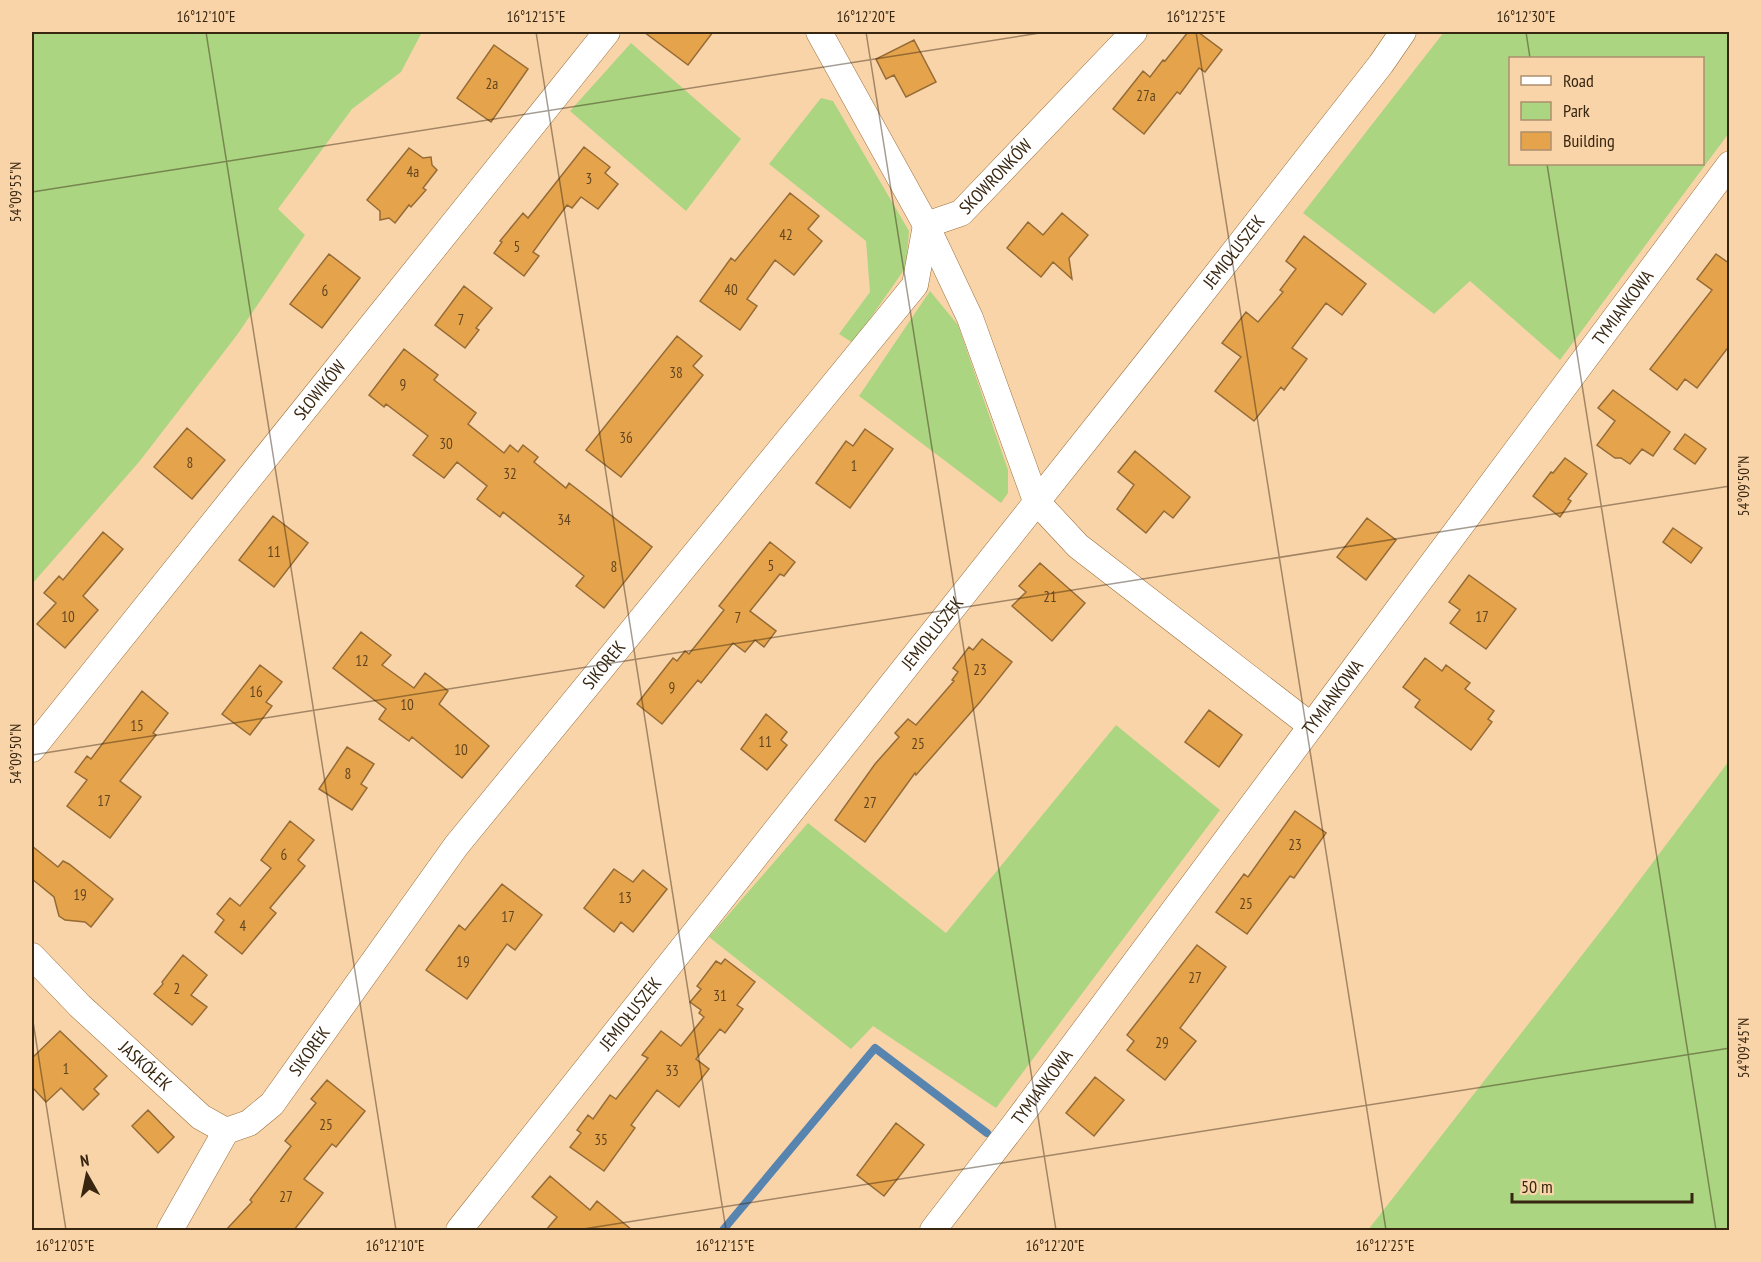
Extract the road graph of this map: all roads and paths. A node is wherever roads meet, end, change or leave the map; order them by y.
1 (608, 32) edge
2 (819, 32) edge
3 (1134, 32) edge
4 (1403, 32) edge
5 (1730, 164) edge
6 (926, 225) junction
7 (1036, 501) junction
8 (1310, 725) junction
9 (32, 749) edge
10 (32, 956) edge
11 (226, 1131) junction
12 (465, 1228) edge
13 (940, 1228) edge
14 (170, 1230) edge

1 - 9 street, SŁOWIKÓW
2 - 6 street
3 - 6 street, SKOWRONKÓW
4 - 7 street, JEMIOŁUSZEK
5 - 8 street, TYMIANKOWA
6 - 7 street
6 - 11 street, SIKOREK
7 - 8 street
7 - 12 street, JEMIOŁUSZEK
8 - 13 street, TYMIANKOWA
10 - 11 street, JASKÓŁEK
11 - 14 street

